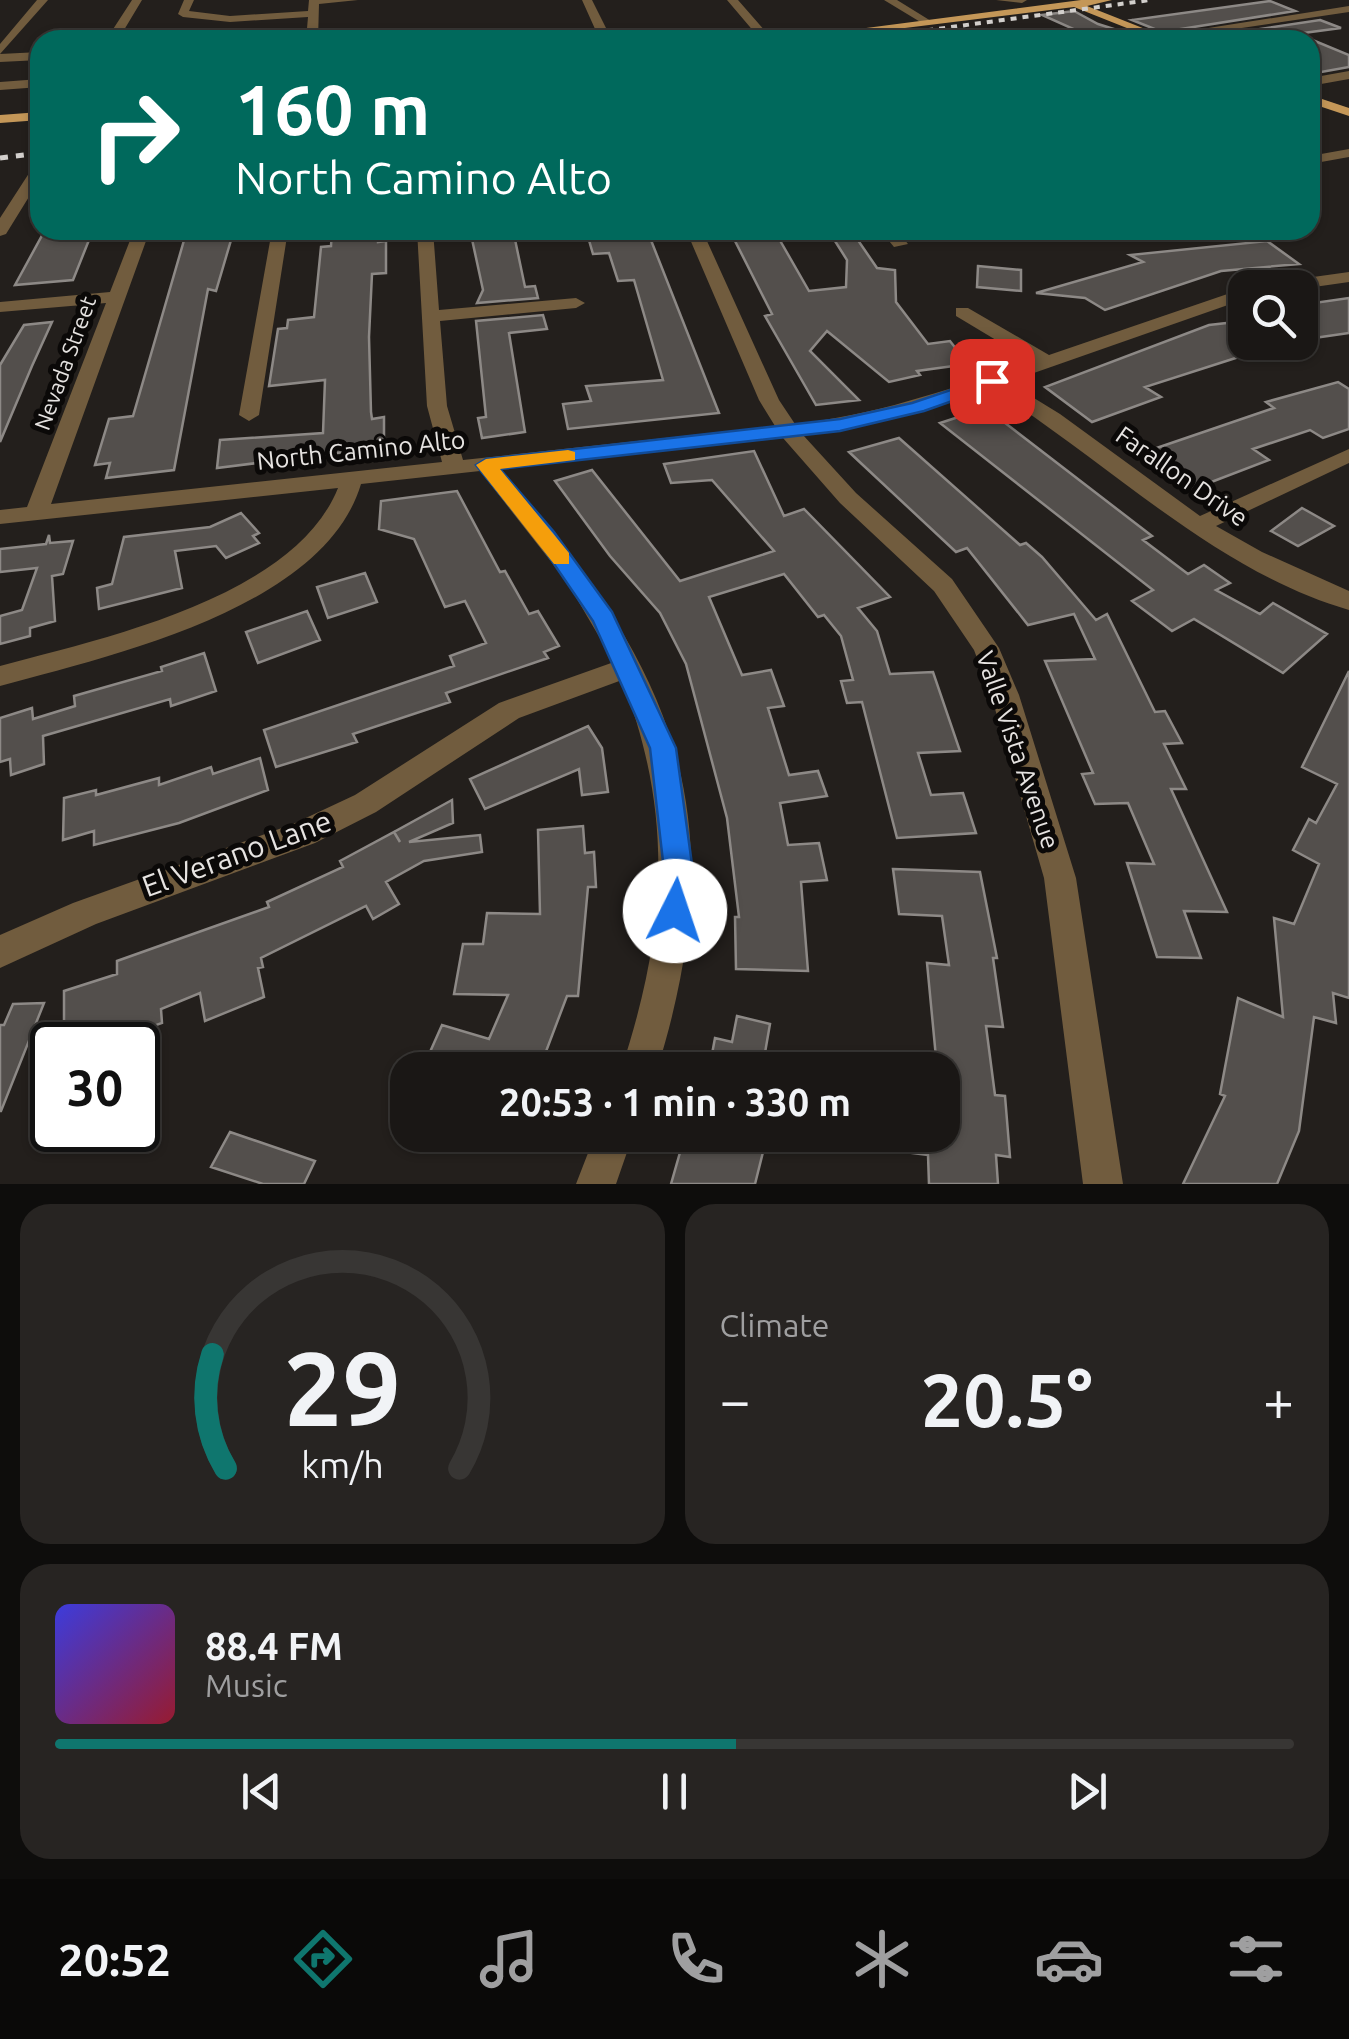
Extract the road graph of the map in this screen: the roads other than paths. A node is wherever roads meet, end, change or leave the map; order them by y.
1 (43, 0) edge
2 (137, 0) edge
3 (190, 0) edge
4 (352, 0) edge
5 (587, 0) edge
6 (732, 0) edge
7 (890, 0) edge
8 (1022, 0) edge
9 (1107, 0) edge
10 (1074, 1) edge
11 (1001, 2) edge
12 (314, 5) edge
13 (1349, 9) edge
14 (973, 15) junction
15 (926, 21) junction
16 (118, 30) edge
17 (313, 30) edge
18 (601, 30) edge
19 (758, 30) edge
20 (857, 30) edge
21 (1145, 30) edge
22 (1215, 30) edge
23 (0, 55) edge
24 (30, 56) edge
25 (30, 70) edge
26 (0, 72) edge
27 (1349, 75) edge
28 (1320, 80) edge
29 (30, 84) edge
30 (0, 86) edge
31 (1320, 103) edge
32 (1349, 112) edge
33 (30, 117) edge
34 (0, 119) edge
35 (1349, 153) edge
36 (1320, 158) edge
37 (30, 183) edge
38 (0, 231) edge
39 (138, 240) edge
40 (278, 240) edge
41 (426, 240) edge
42 (698, 240) edge
43 (897, 240) edge
44 (900, 244) dead end
45 (1349, 278) edge
46 (1318, 282) edge
47 (116, 297) junction
48 (1228, 299) edge
49 (576, 303) dead end
50 (0, 307) edge
51 (962, 312) dead end
52 (431, 316) junction
53 (1044, 360) junction
54 (992, 381) junction
55 (249, 415) dead end
56 (789, 431) junction
57 (1349, 455) edge
58 (486, 465) junction
59 (454, 466) junction
60 (350, 478) junction
61 (36, 514) junction
62 (0, 518) edge
63 (1198, 526) junction
64 (1349, 602) edge
65 (628, 668) junction
66 (0, 676) edge
67 (0, 952) edge
68 (644, 1052) edge
69 (608, 1152) edge
70 (596, 1184) edge
71 (1103, 1184) edge

1 - 23 street
2 - 16 street
3 - 12 street
4 - 12 street
5 - 18 street
6 - 19 street
7 - 15 street
8 - 11 street
9 - 10 main road
10 - 11 main road
10 - 14 main road
10 - 21 main road
11 - 14 main road
12 - 17 street
13 - 22 street
14 - 15 main road
15 - 20 main road
23 - 24 street
25 - 26 street
27 - 28 street
29 - 30 street
31 - 32 main road
33 - 34 main road
35 - 36 street
37 - 38 street
39 - 47 street, Nevada Street
40 - 55 street
41 - 52 street
42 - 56 street, Valle Vista Avenue
43 - 44 street
45 - 46 street
47 - 50 street
47 - 61 street, Nevada Street
48 - 53 street, North Camino Alto
49 - 52 street
51 - 53 street
52 - 59 street
53 - 54 street, North Camino Alto
54 - 56 street, North Camino Alto
54 - 63 street, Farallon Drive
56 - 58 street, North Camino Alto
56 - 71 street, Valle Vista Avenue
57 - 63 street
58 - 59 street, North Camino Alto
58 - 65 street
59 - 60 street, North Camino Alto
60 - 61 street, North Camino Alto
60 - 66 street
61 - 62 street, North Camino Alto
63 - 64 street, Farallon Drive
65 - 67 street, El Verano Lane
65 - 68 street
69 - 70 street

